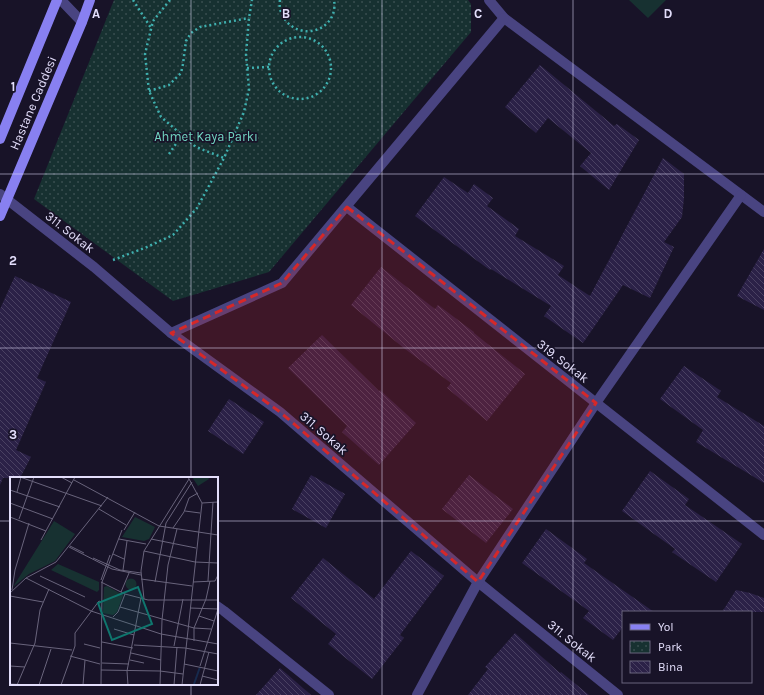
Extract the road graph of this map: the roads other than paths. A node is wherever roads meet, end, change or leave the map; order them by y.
1 (56, 0) edge
2 (61, 0) edge
3 (90, 0) edge
4 (489, 0) edge
5 (504, 18) junction
6 (82, 22) junction
7 (0, 139) edge
8 (741, 195) junction
9 (3, 197) edge
10 (347, 206) junction
11 (764, 212) edge
12 (0, 216) edge
13 (171, 333) junction
14 (596, 403) junction
15 (764, 535) edge
16 (478, 582) junction
17 (218, 607) edge
18 (329, 695) edge
19 (417, 695) edge
20 (618, 695) edge

1 - 7 main road, Hastane Caddesi
2 - 6 street
3 - 6 main road, Hastane Caddesi
4 - 5 street
5 - 8 street
5 - 10 street
6 - 9 main road, Hastane Caddesi
8 - 11 street
8 - 14 street
9 - 12 main road, Hastane Caddesi
9 - 13 street, 311. Sokak
10 - 13 street
10 - 14 street, 319. Sokak
13 - 16 street, 311. Sokak
14 - 15 street, 319. Sokak
14 - 16 street
16 - 19 street
16 - 20 street, 311. Sokak
17 - 18 street

